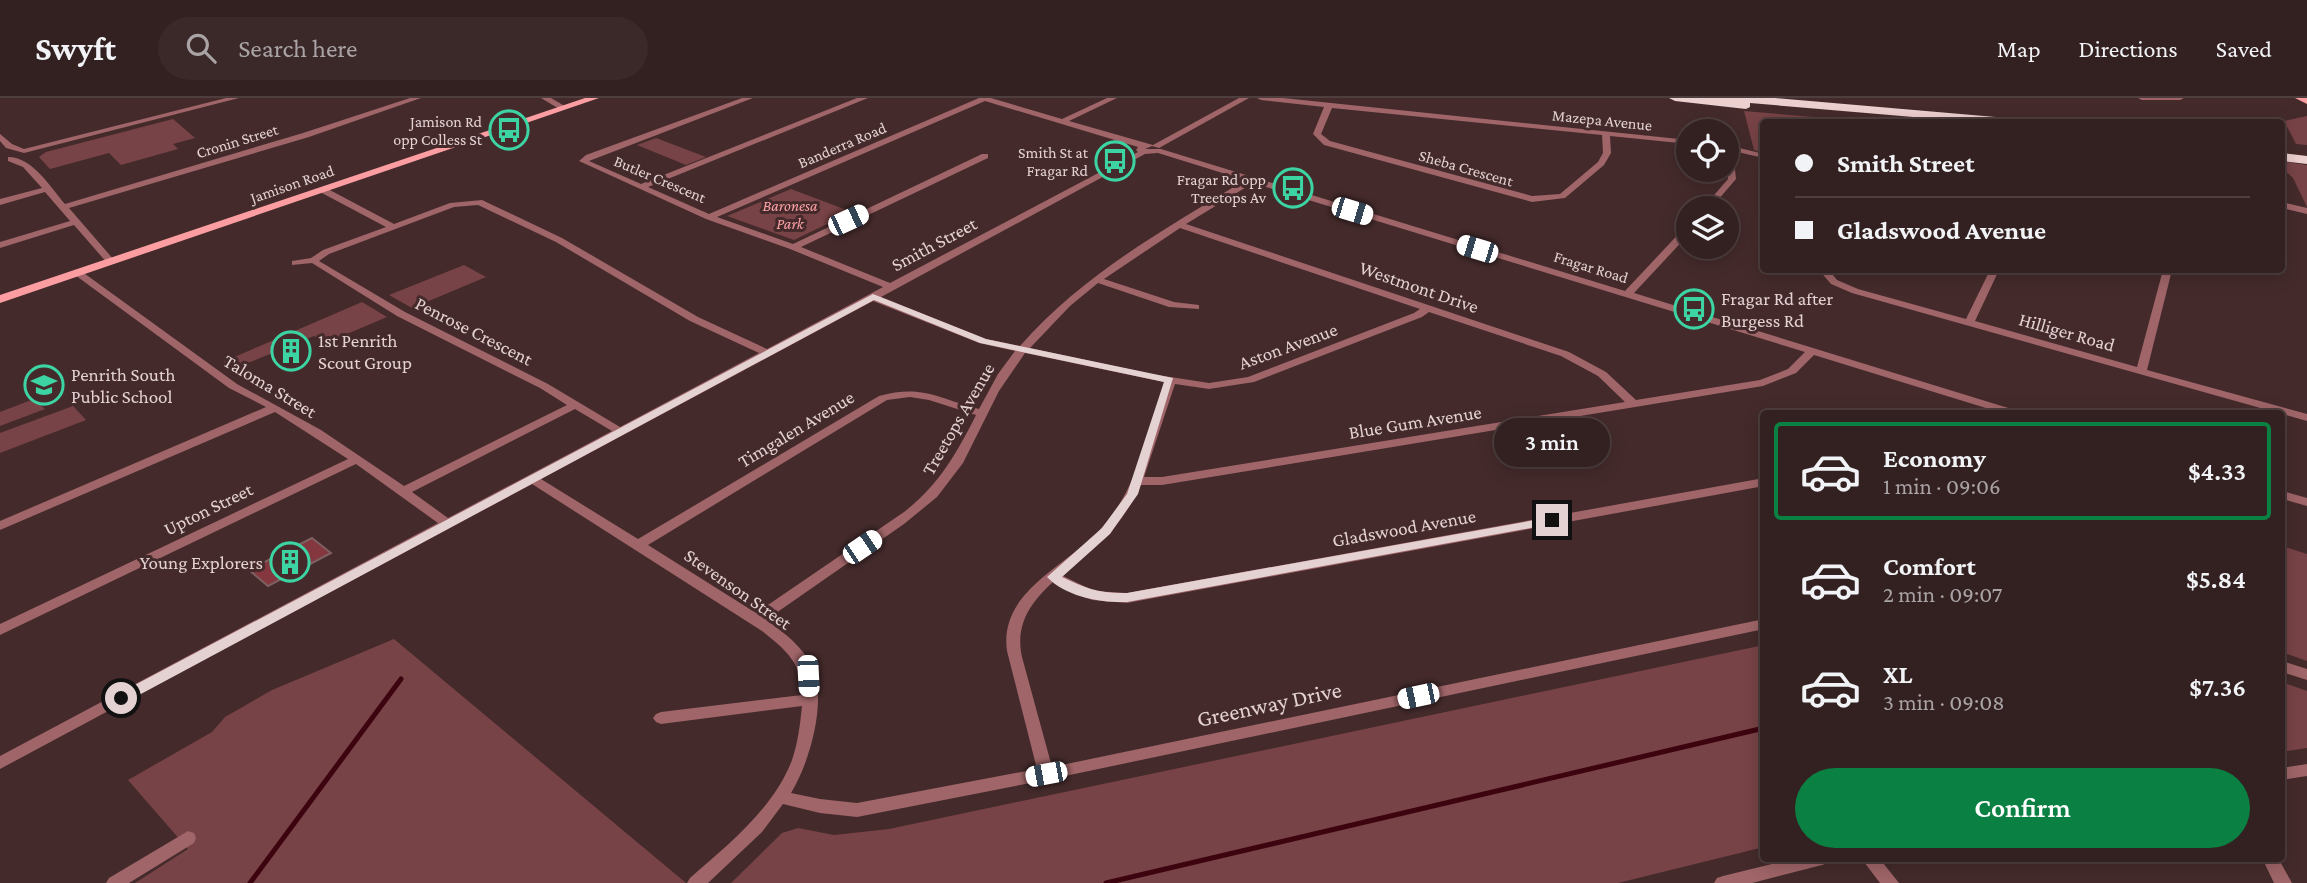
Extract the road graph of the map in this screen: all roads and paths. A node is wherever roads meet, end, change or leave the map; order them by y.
1 (235, 98) edge
2 (417, 98) edge
3 (545, 98) edge
4 (594, 98) edge
5 (749, 98) edge
6 (864, 98) edge
7 (986, 98) edge
8 (1113, 98) edge
9 (1245, 98) edge
10 (1261, 98) edge
11 (1675, 98) edge
12 (1735, 98) edge
13 (2142, 98) edge
14 (2180, 98) edge
15 (2300, 98) edge
16 (2307, 101) edge
17 (1328, 107) junction
18 (564, 108) junction
19 (1910, 119) edge
20 (1973, 119) edge
21 (1062, 122) junction
22 (1606, 134) junction
23 (0, 136) edge
24 (1676, 141) edge
25 (1143, 149) junction
26 (1157, 149) junction
27 (2285, 149) edge
28 (1739, 150) edge
29 (2307, 152) edge
30 (26, 155) junction
31 (1760, 155) edge
32 (6, 156) edge
33 (985, 156) dead end
34 (2285, 157) edge
35 (2307, 160) edge
36 (1252, 180) junction
37 (1729, 182) edge
38 (640, 187) junction
39 (48, 189) junction
40 (323, 190) junction
41 (481, 194) dead end
42 (1717, 196) edge
43 (471, 201) junction
44 (0, 202) edge
45 (2285, 206) edge
46 (63, 207) junction
47 (2307, 211) edge
48 (709, 217) junction
49 (76, 222) junction
50 (1180, 225) junction
51 (393, 227) junction
52 (1676, 242) edge
53 (0, 245) edge
54 (793, 247) junction
55 (314, 260) junction
56 (111, 262) junction
57 (295, 263) dead end
58 (78, 273) junction
59 (1826, 273) edge
60 (1994, 273) edge
61 (2167, 273) edge
62 (1095, 279) junction
63 (891, 287) junction
64 (1627, 295) junction
65 (873, 297) junction
66 (0, 299) edge
67 (1195, 307) dead end
68 (1427, 308) junction
69 (1969, 323) junction
70 (1022, 350) junction
71 (1812, 351) junction
72 (768, 353) junction
73 (2141, 371) junction
74 (1170, 381) junction
75 (1634, 404) junction
76 (575, 405) junction
77 (274, 408) junction
78 (2004, 410) edge
79 (2279, 410) edge
80 (981, 412) junction
81 (2285, 412) edge
82 (2307, 418) edge
83 (621, 432) junction
84 (357, 459) junction
85 (532, 479) junction
86 (1138, 481) junction
87 (1760, 483) edge
88 (402, 492) junction
89 (2285, 496) edge
90 (2307, 502) edge
91 (448, 524) junction
92 (0, 526) edge
93 (639, 544) junction
94 (1053, 577) junction
95 (755, 621) junction
96 (1760, 625) edge
97 (0, 630) edge
98 (2285, 667) edge
99 (2307, 675) edge
100 (809, 699) junction
101 (662, 718) dead end
102 (0, 763) edge
103 (2307, 770) edge
104 (1046, 774) junction
105 (2285, 774) edge
106 (782, 797) junction
107 (188, 838) dead end
108 (1806, 862) edge
109 (1872, 862) edge
110 (2272, 862) edge
111 (115, 883) edge
112 (696, 883) edge
113 (1723, 883) edge
114 (1890, 883) edge
115 (2283, 883) edge

1 - 30 street
2 - 46 street, Cronin Street
3 - 18 street
4 - 18 main road, Jamison Road
5 - 38 street, Butler Crescent
6 - 38 street
7 - 21 street
7 - 48 street, Banderra Road
8 - 21 street
9 - 26 street
10 - 17 street, Mazepa Avenue
11 - 19 highway
12 - 20 highway
13 - 14 street
15 - 16 main road
17 - 22 street, Mazepa Avenue
17 - 22 street, Sheba Crescent
18 - 40 main road, Jamison Road
21 - 25 street
22 - 24 street, Mazepa Avenue
23 - 32 street
25 - 26 street
25 - 63 street, Smith Street
26 - 36 street, Fragar Road
27 - 29 highway
28 - 31 street
30 - 32 street
30 - 32 street
30 - 39 street
33 - 54 street
34 - 35 highway
36 - 50 street, Treetops Avenue
36 - 64 street, Fragar Road
37 - 42 street
38 - 48 street, Butler Crescent
39 - 44 street
39 - 46 street
40 - 51 street
40 - 56 main road, Jamison Road
41 - 43 street
43 - 51 street
43 - 72 street
45 - 47 street
46 - 49 street
48 - 54 street, Butler Crescent
49 - 53 street
49 - 56 street
50 - 62 street, Treetops Avenue
50 - 68 street, Westmont Drive
51 - 55 street
52 - 64 street
54 - 63 street, Butler Crescent
55 - 57 street
55 - 76 street, Penrose Crescent
56 - 58 main road, Jamison Road
58 - 66 main road, Jamison Road
58 - 77 street, Taloma Street
59 - 69 street, Hilliger Road
60 - 69 street
61 - 73 street
62 - 67 street
62 - 70 street, Treetops Avenue
63 - 65 street, Smith Street
64 - 71 street, Fragar Road
65 - 70 street, Aston Avenue
65 - 72 street, Smith Street
68 - 74 street, Aston Avenue
68 - 75 street, Westmont Drive
69 - 73 street, Hilliger Road
70 - 74 street, Aston Avenue
70 - 80 street, Treetops Avenue
71 - 75 street, Blue Gum Avenue
71 - 78 street, Fragar Road
72 - 83 street, Smith Street
73 - 79 street, Hilliger Road
74 - 86 street
75 - 86 street, Blue Gum Avenue
76 - 83 street, Penrose Crescent
76 - 88 street
77 - 84 street, Taloma Street
77 - 92 street
80 - 93 street, Timgalen Avenue
80 - 95 street, Treetops Avenue
81 - 82 street, Hilliger Road
83 - 85 street, Smith Street
84 - 88 street, Taloma Street
84 - 97 street, Upton Street
85 - 91 street, Smith Street
85 - 93 street, Stevenson Street
86 - 94 street
87 - 94 street, Gladswood Avenue
88 - 91 street, Taloma Street
89 - 90 street
91 - 102 street, Smith Street
93 - 95 street, Stevenson Street
94 - 104 street
95 - 100 street, Stevenson Street
96 - 104 street, Greenway Drive
98 - 99 street
100 - 101 street
100 - 106 street, Stevenson Street
103 - 105 street
104 - 106 street, Greenway Drive
106 - 112 street, Stevenson Street
107 - 111 street
108 - 113 street
109 - 114 street
110 - 115 street

